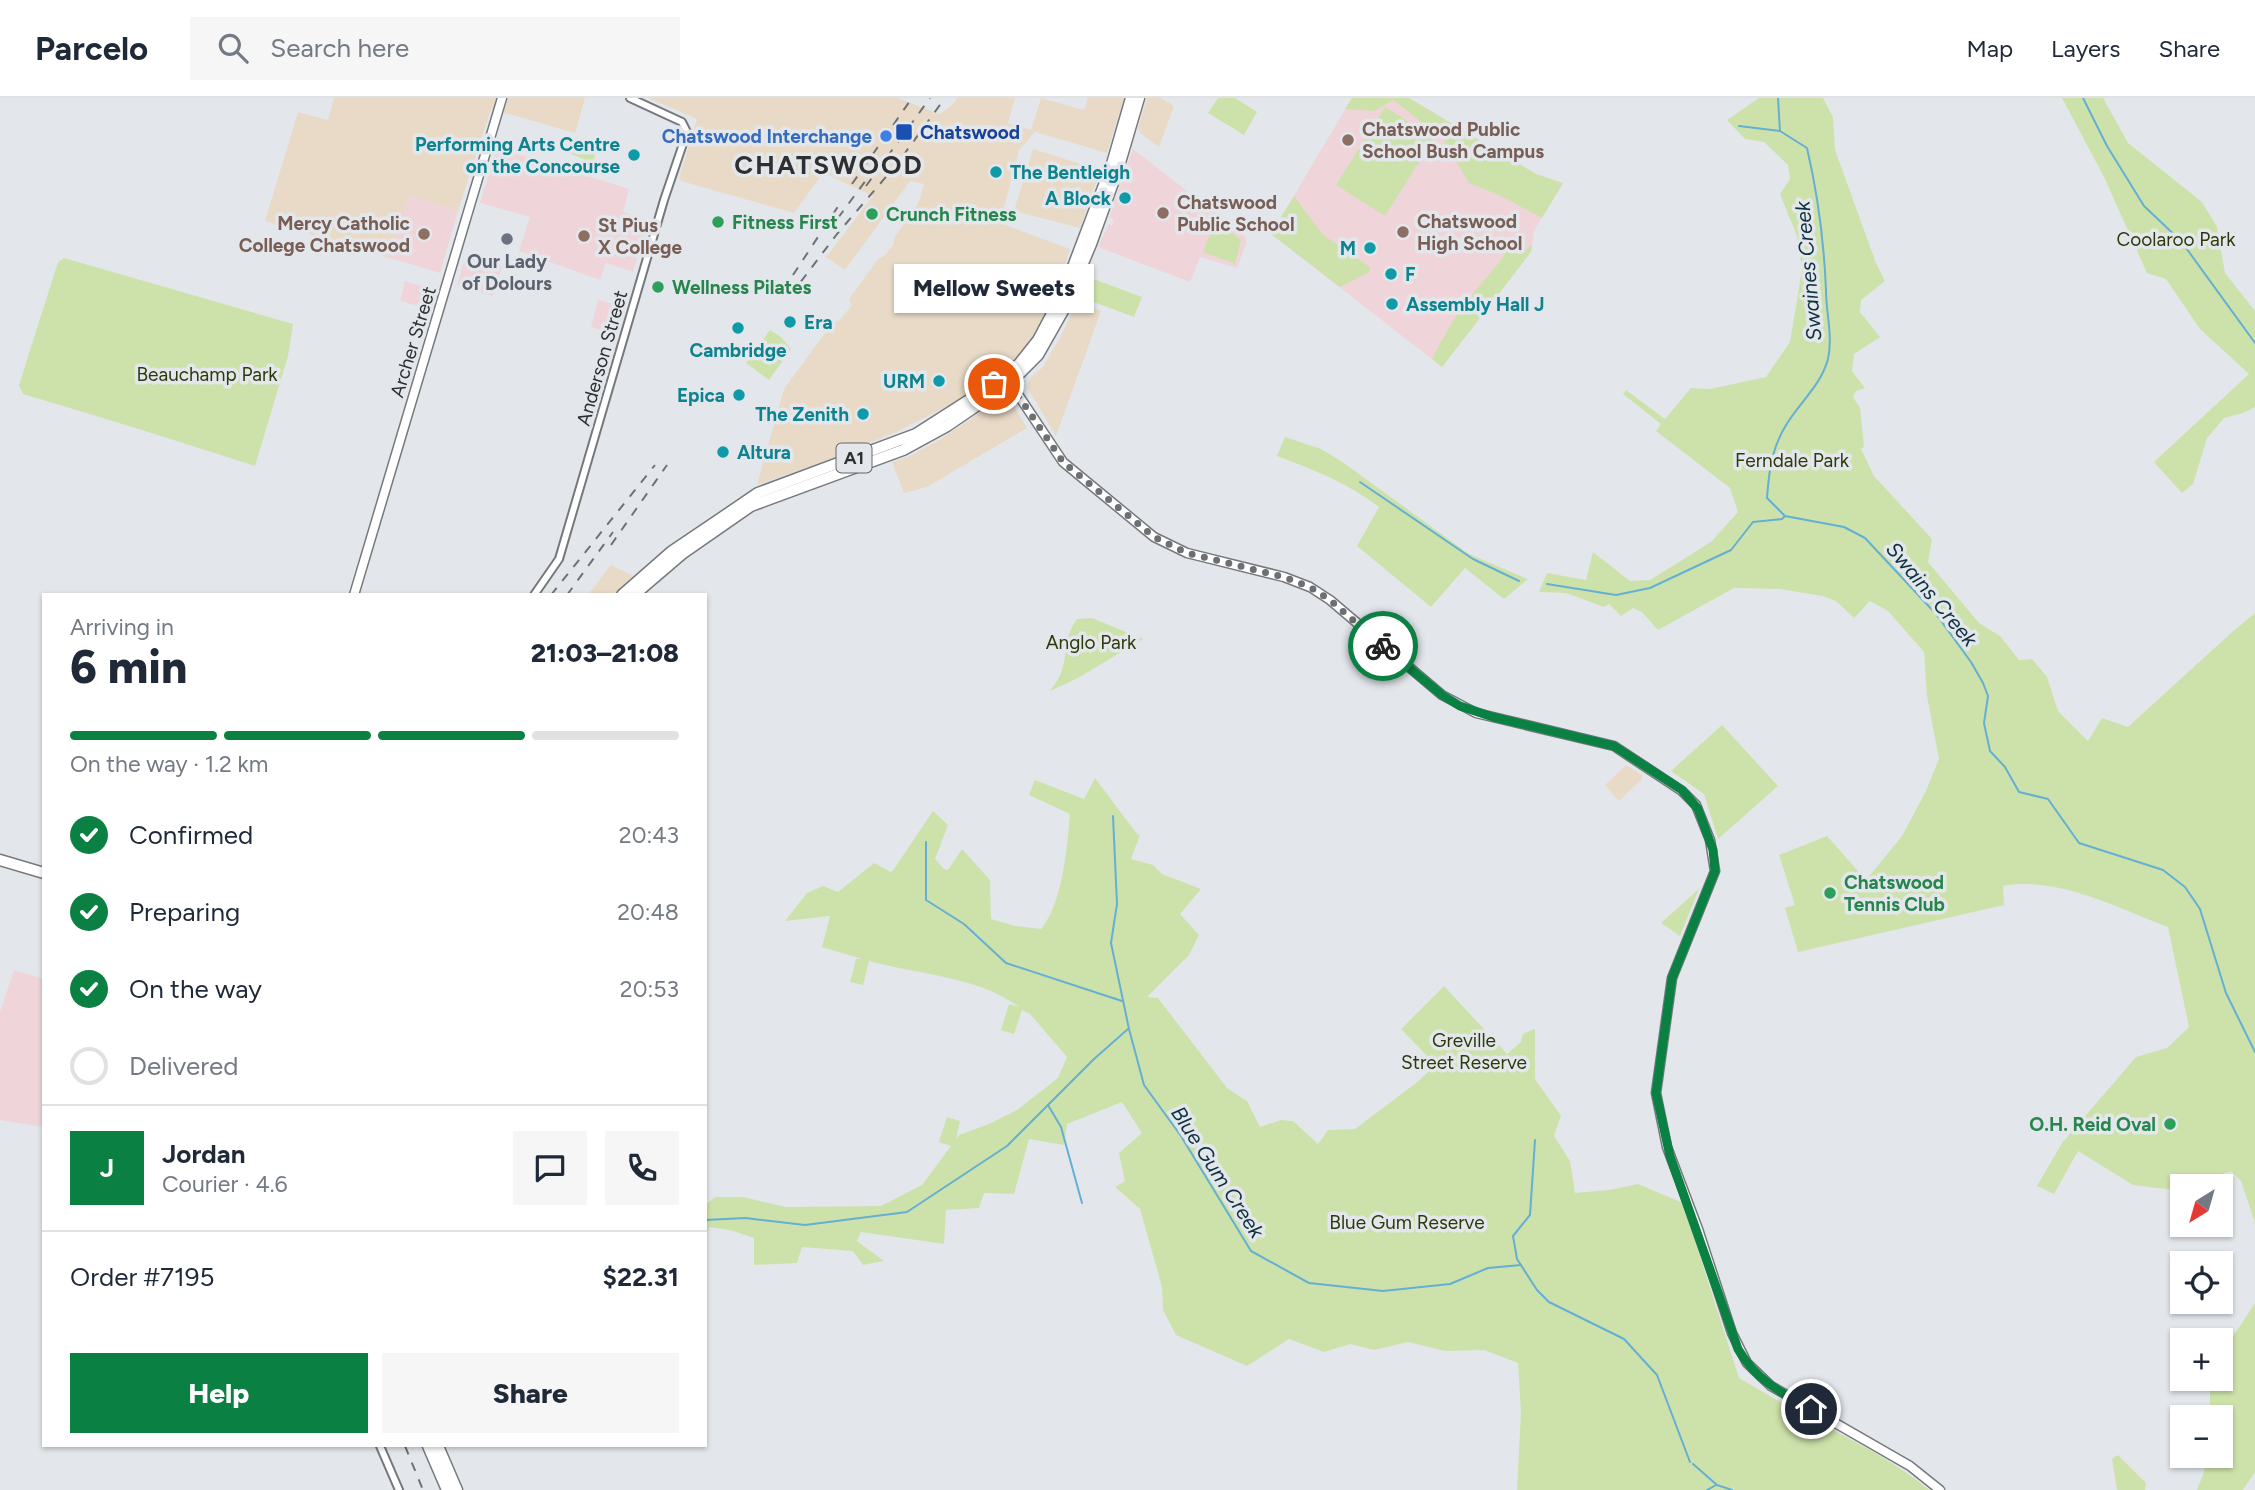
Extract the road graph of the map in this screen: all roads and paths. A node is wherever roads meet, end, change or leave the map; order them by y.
1 (502, 98) edge
2 (630, 98) edge
3 (1131, 98) edge
4 (1139, 98) edge
5 (1008, 379) junction
6 (355, 593) edge
7 (535, 593) edge
8 (624, 593) edge
9 (636, 593) edge
10 (0, 860) edge
11 (42, 872) edge
12 (380, 1447) edge
13 (428, 1447) edge
14 (438, 1447) edge
15 (399, 1490) edge
16 (447, 1490) edge
17 (457, 1490) edge
18 (1940, 1490) edge

1 - 6 main road, Archer Street
2 - 7 street, Anderson Street
3 - 5 highway, A1
4 - 5 highway, A1
5 - 8 highway, A1
5 - 9 highway, A1
5 - 18 main road
10 - 11 highway
12 - 15 street
13 - 16 highway
14 - 17 highway

